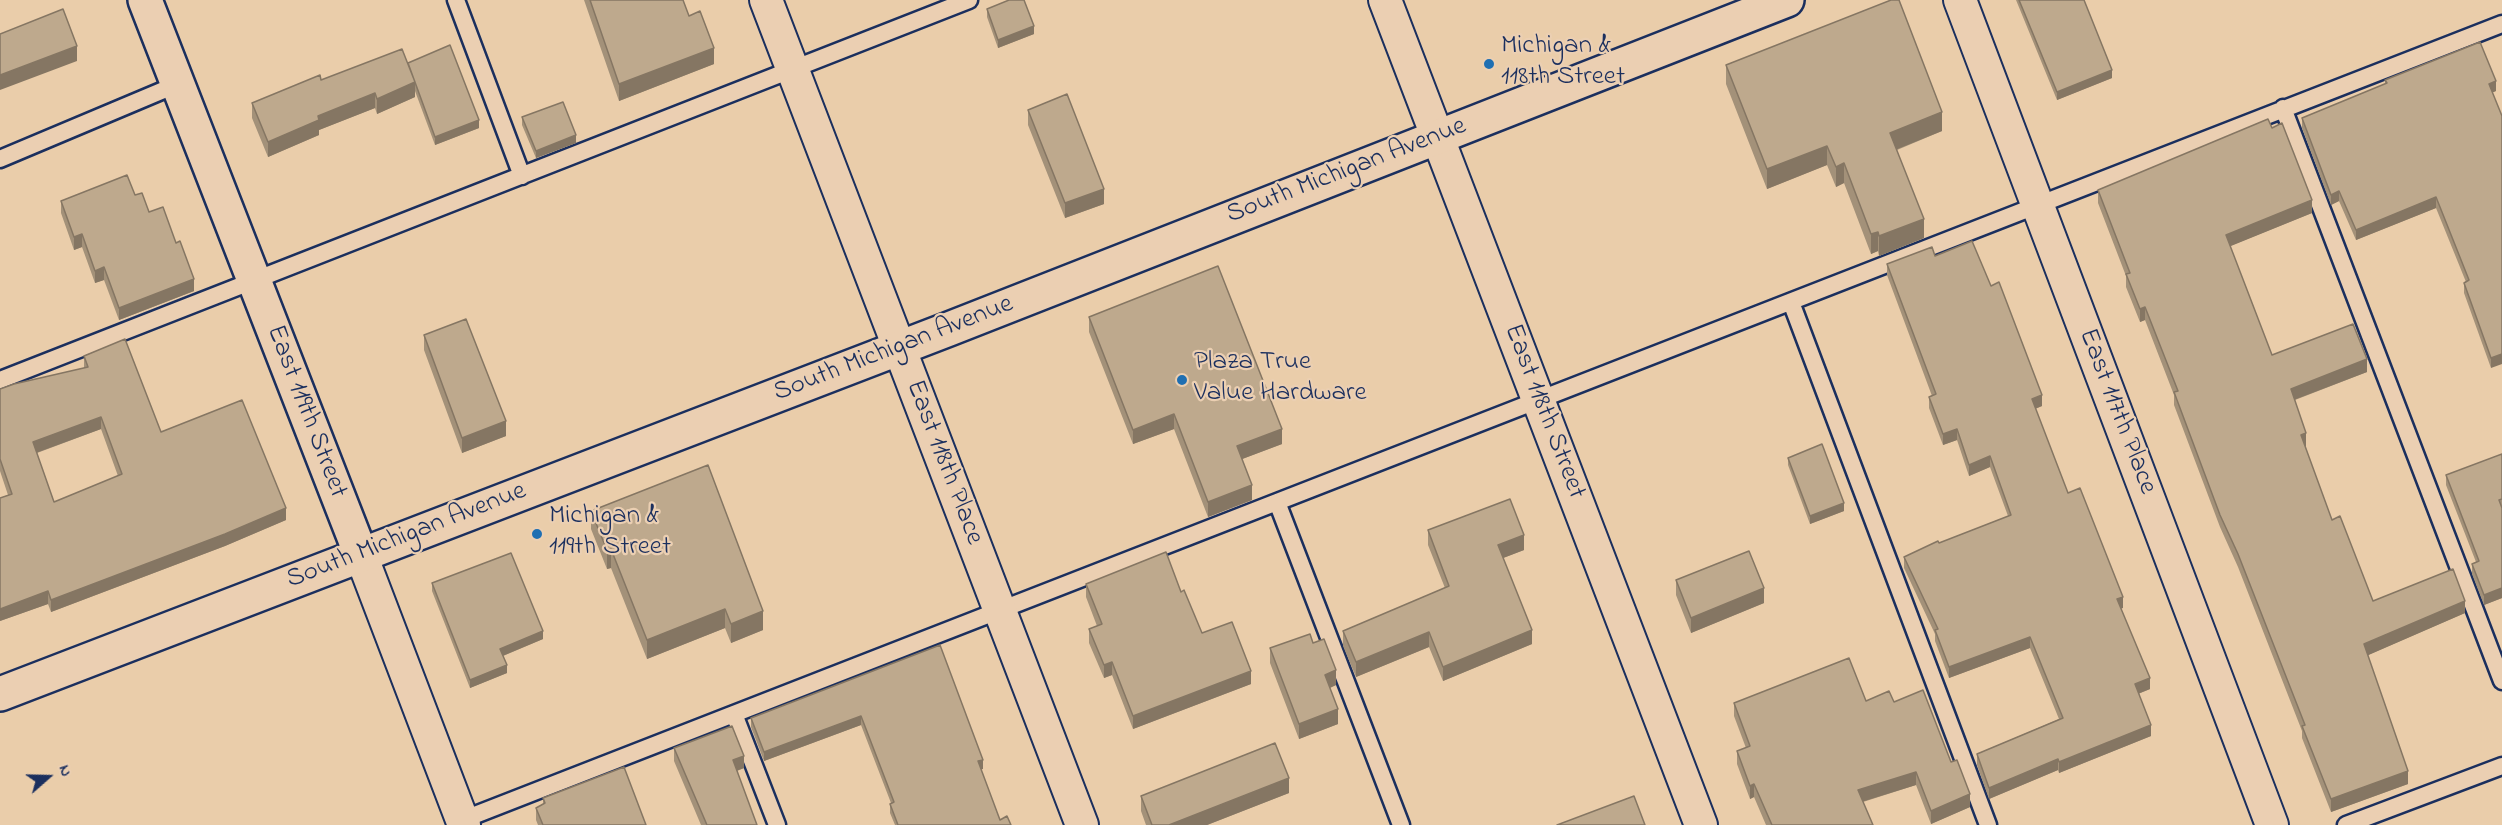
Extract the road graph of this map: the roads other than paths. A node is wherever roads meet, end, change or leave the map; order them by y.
1 (145, 0) edge
2 (456, 0) edge
3 (766, 0) edge
4 (969, 0) edge
5 (1385, 0) edge
6 (1786, 0) edge
7 (1960, 0) edge
8 (2502, 24) edge
9 (792, 69) junction
10 (178, 84) junction
11 (2283, 108) junction
12 (1438, 137) junction
13 (0, 159) edge
14 (522, 176) junction
15 (2038, 205) junction
16 (254, 280) junction
17 (1791, 302) junction
18 (898, 348) junction
19 (0, 380) edge
20 (1539, 400) junction
21 (1276, 502) junction
22 (361, 555) junction
23 (999, 611) junction
24 (2502, 681) edge
25 (0, 694) edge
26 (734, 714) junction
27 (2502, 766) edge
28 (459, 823) edge
29 (777, 825) edge
30 (1082, 825) edge
31 (1401, 825) edge
32 (1701, 825) edge
33 (1988, 825) edge
34 (2272, 825) edge
35 (2346, 825) edge

1 - 10 main road, East 119th Street
2 - 14 lane
3 - 9 street, East 118th Place
4 - 9 lane
5 - 12 street, East 118th Street
6 - 12 main road, South Michigan Avenue
7 - 15 street, East 117th Place
8 - 11 lane
9 - 14 lane
9 - 18 street, East 118th Place
10 - 13 lane
10 - 16 main road, East 119th Street
11 - 15 lane
11 - 24 lane
12 - 18 main road, South Michigan Avenue
12 - 20 street, East 118th Street
14 - 16 lane
15 - 17 lane
15 - 34 street, East 117th Place
16 - 19 lane
16 - 22 main road, East 119th Street
17 - 20 lane
17 - 33 lane
18 - 22 main road, South Michigan Avenue
18 - 23 street, East 118th Place
20 - 21 lane
20 - 32 street, East 118th Street
21 - 23 lane
21 - 31 lane
22 - 25 main road, South Michigan Avenue
22 - 28 street, East 119th Street
23 - 26 lane
23 - 30 street, East 118th Place
26 - 28 lane
26 - 29 lane
27 - 35 lane

